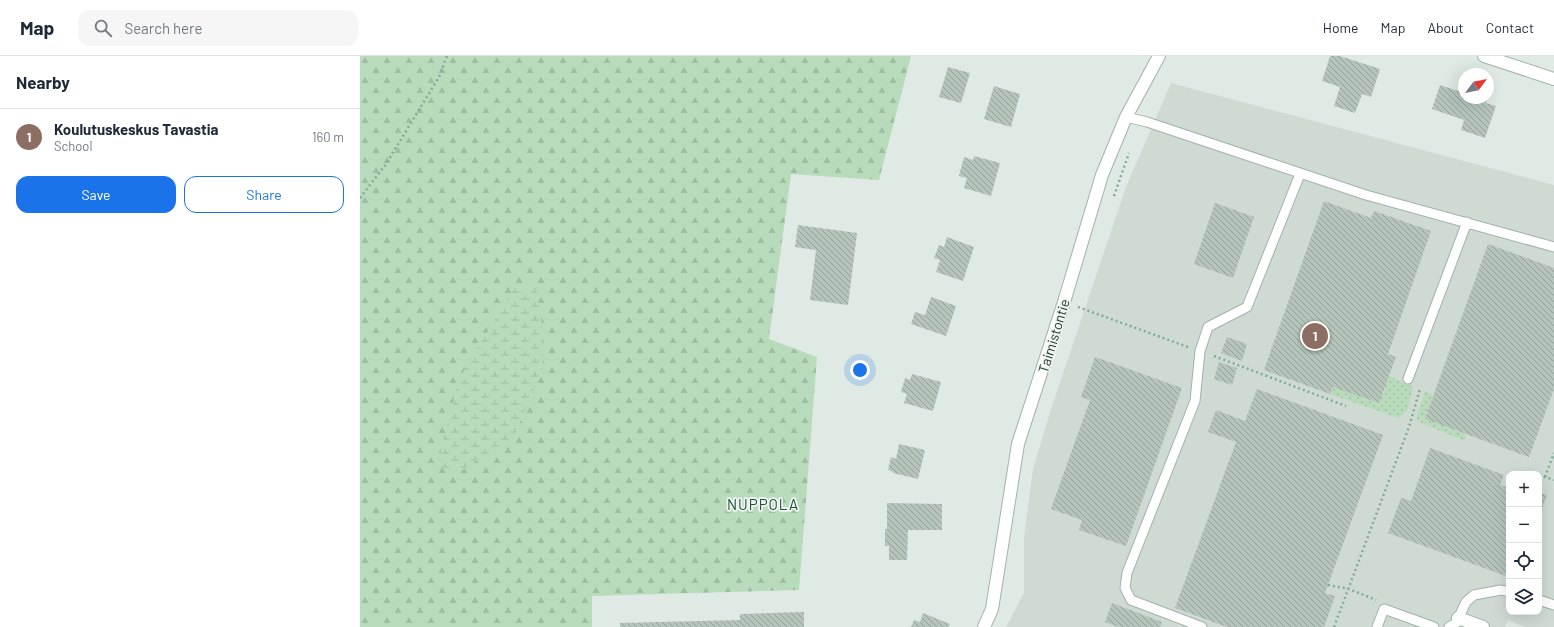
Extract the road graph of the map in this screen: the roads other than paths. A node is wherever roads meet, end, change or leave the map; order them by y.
1 (1159, 56) edge
2 (1484, 56) edge
3 (1554, 79) edge
4 (1126, 116) junction
5 (1300, 174) junction
6 (1467, 222) junction
7 (1554, 247) edge
8 (1408, 379) dead end
9 (1117, 570) dead end
10 (1126, 572) junction
11 (1506, 591) edge
12 (1542, 601) edge
13 (1554, 605) edge
14 (1458, 618) junction
15 (984, 627) edge
16 (1202, 627) edge
17 (1377, 627) edge
18 (1434, 627) edge
19 (1449, 627) edge
20 (1483, 627) edge

1 - 4 street, Taimistontie
2 - 3 street
4 - 5 lane
4 - 15 street, Taimistontie
5 - 6 lane
5 - 10 lane
6 - 7 lane
6 - 8 lane
9 - 10 lane
10 - 16 lane
11 - 14 lane
12 - 13 lane
14 - 19 lane
14 - 20 street
17 - 18 lane

